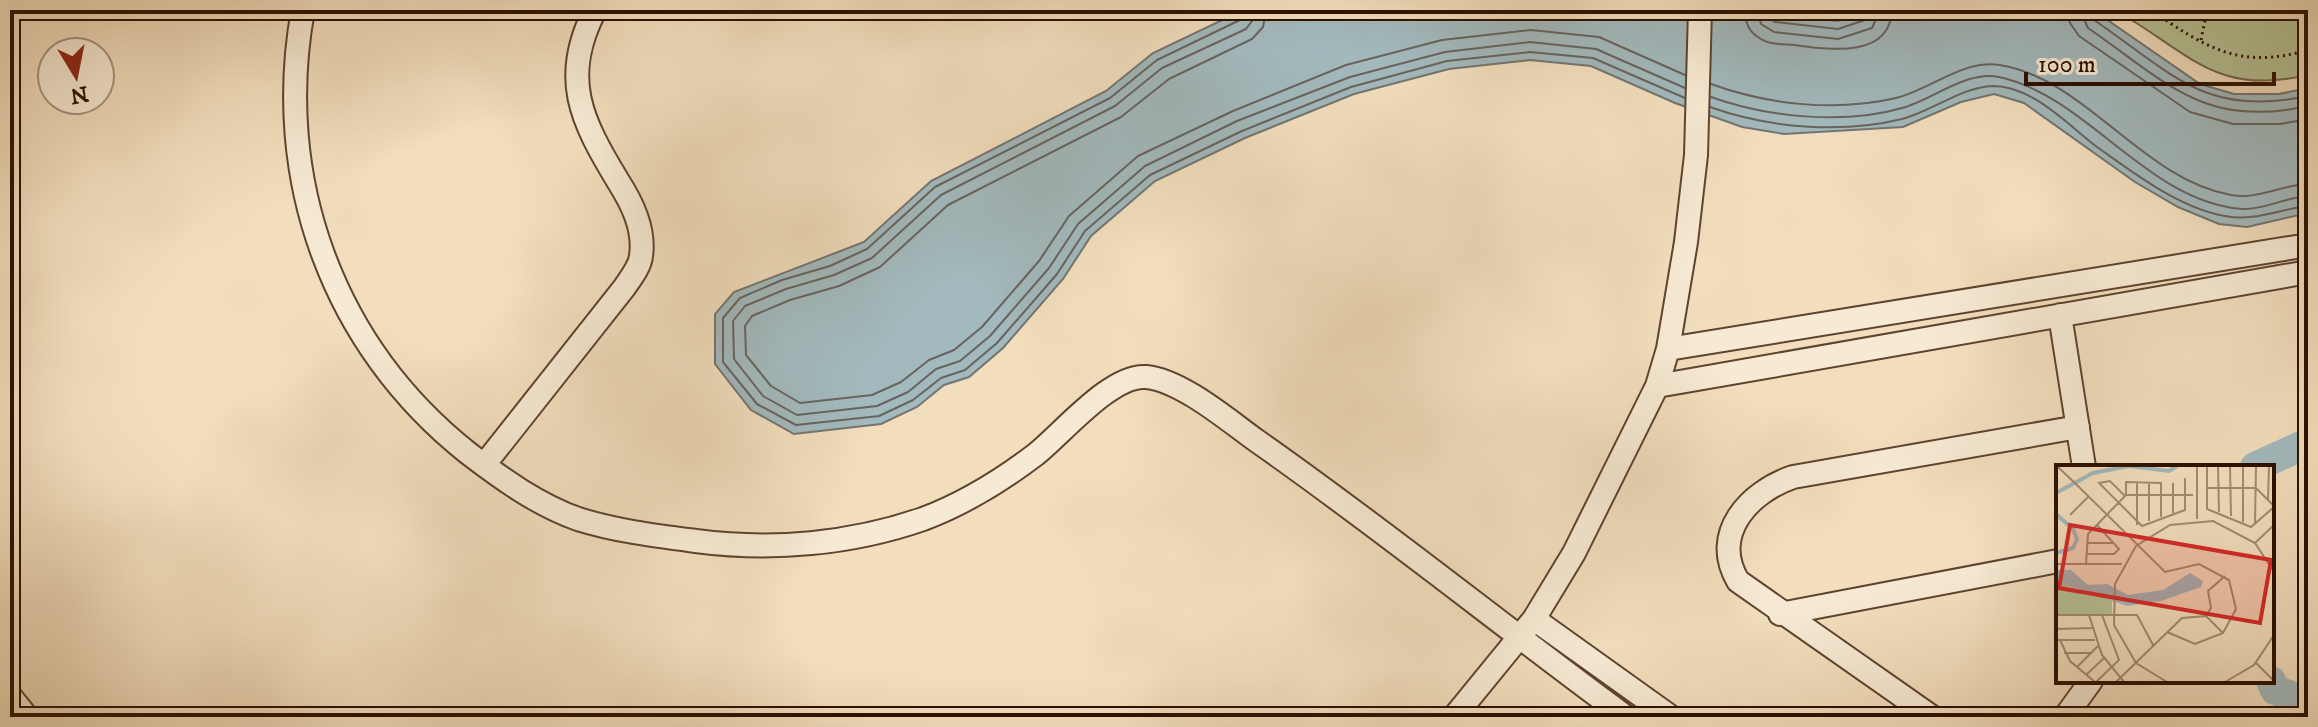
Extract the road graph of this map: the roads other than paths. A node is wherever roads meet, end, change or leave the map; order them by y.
1 (303, 10) edge
2 (595, 10) edge
3 (1700, 10) edge
4 (2308, 245) edge
5 (2308, 272) edge
6 (2060, 315) junction
7 (1668, 349) junction
8 (1657, 386) junction
9 (2078, 427) junction
10 (484, 465) junction
11 (2084, 465) edge
12 (2056, 561) edge
13 (1780, 614) junction
14 (1534, 619) junction
15 (1519, 638) junction
16 (2090, 683) edge
17 (10, 696) edge
18 (27, 717) edge
19 (1454, 717) edge
20 (1626, 717) edge
21 (1671, 717) edge
22 (1932, 717) edge
23 (2065, 717) edge

1 - 10 street
2 - 10 street
3 - 7 street
4 - 7 street
5 - 6 street
6 - 8 street
6 - 9 street
7 - 8 street
8 - 14 street
9 - 11 street
9 - 13 street
10 - 15 street
12 - 13 street
13 - 22 street
14 - 15 street
14 - 21 street
15 - 19 street
15 - 20 street
16 - 23 street
17 - 18 street

